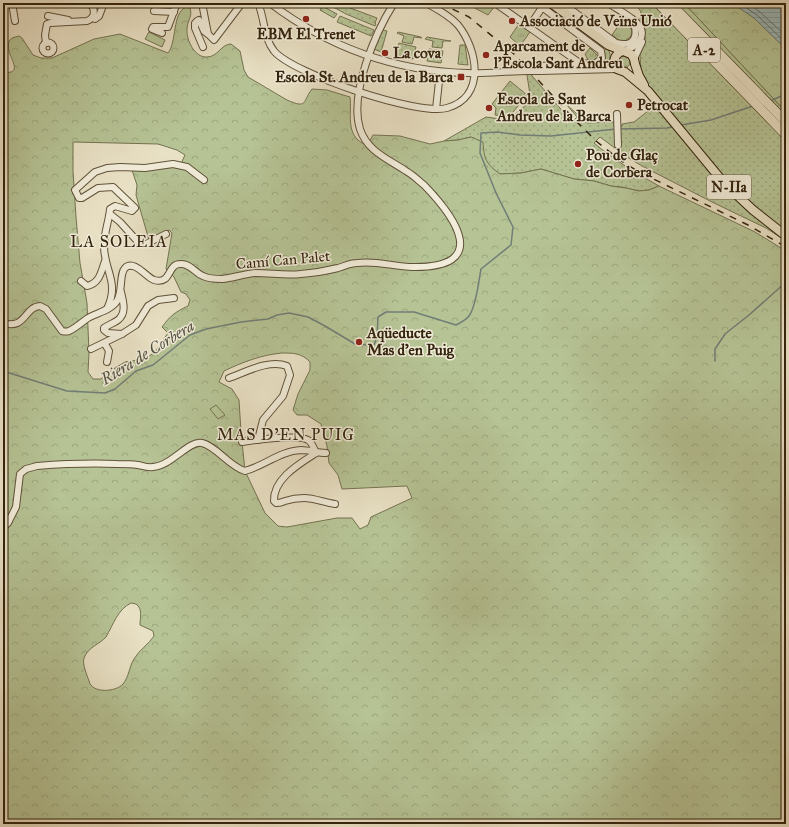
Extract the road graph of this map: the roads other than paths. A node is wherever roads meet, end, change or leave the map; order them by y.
1 (12, 3) edge
2 (83, 3) edge
3 (104, 3) edge
4 (177, 3) edge
5 (202, 3) edge
6 (242, 3) edge
7 (270, 3) edge
8 (394, 3) edge
9 (426, 3) edge
10 (495, 3) edge
11 (551, 3) edge
12 (562, 3) edge
13 (608, 3) edge
14 (658, 3) edge
15 (670, 3) edge
16 (92, 4) edge
17 (259, 4) edge
18 (544, 5) edge
19 (154, 11) dead end
20 (174, 12) junction
21 (48, 16) dead end
22 (94, 16) junction
23 (15, 21) dead end
24 (633, 21) junction
25 (70, 22) junction
26 (529, 27) junction
27 (162, 33) dead end
28 (208, 34) junction
29 (608, 45) junction
30 (203, 47) dead end
31 (55, 49) dead end
32 (623, 51) junction
33 (368, 56) junction
34 (635, 62) junction
35 (596, 63) junction
36 (615, 63) junction
37 (581, 64) junction
38 (540, 69) junction
39 (605, 69) junction
40 (440, 72) junction
41 (625, 72) junction
42 (475, 74) junction
43 (648, 91) junction
44 (360, 92) junction
45 (436, 109) junction
46 (617, 114) dead end
47 (786, 122) edge
48 (786, 135) edge
49 (618, 145) dead end
50 (204, 180) dead end
51 (110, 214) junction
52 (166, 234) dead end
53 (786, 236) edge
54 (105, 261) junction
55 (81, 282) dead end
56 (121, 290) junction
57 (174, 298) dead end
58 (107, 309) junction
59 (3, 323) edge
60 (122, 334) junction
61 (105, 344) junction
62 (91, 349) dead end
63 (106, 362) dead end
64 (229, 378) dead end
65 (258, 440) junction
66 (242, 442) dead end
67 (316, 453) junction
68 (326, 453) dead end
69 (335, 504) dead end
70 (3, 528) edge

1 - 23 street
2 - 16 street
3 - 22 street
4 - 20 street
5 - 28 street
6 - 28 street
7 - 33 street
8 - 33 street
9 - 42 street
10 - 26 street
11 - 29 main road
12 - 24 street
13 - 24 street
14 - 48 highway, A-2
15 - 47 highway, A-2
16 - 22 street
17 - 44 street
18 - 26 street
18 - 35 street
19 - 20 street
20 - 27 street
21 - 25 street
22 - 25 street
24 - 32 street
24 - 34 street
25 - 31 street
26 - 37 street
28 - 30 street
29 - 32 main road
29 - 36 main road
32 - 34 main road, N-IIa
32 - 36 main road
33 - 40 street
33 - 44 street
34 - 41 main road
34 - 43 main road, N-IIa
35 - 37 street
35 - 39 street
36 - 39 street
36 - 41 main road, N-IIa
37 - 38 street
38 - 39 street
38 - 42 street, bridge
40 - 42 street
40 - 45 street
41 - 43 main road, N-IIa
42 - 45 street
43 - 53 main road, N-IIa
44 - 45 street
44 - 56 street, Camí Can Palet
46 - 49 street
50 - 51 street
51 - 52 street
51 - 54 street
54 - 55 street
54 - 58 street
56 - 58 street
56 - 60 street
57 - 60 street
58 - 59 street
60 - 61 street
61 - 62 street
61 - 63 street
64 - 65 street
65 - 66 street
65 - 67 street
67 - 68 street
67 - 69 street
67 - 70 street

